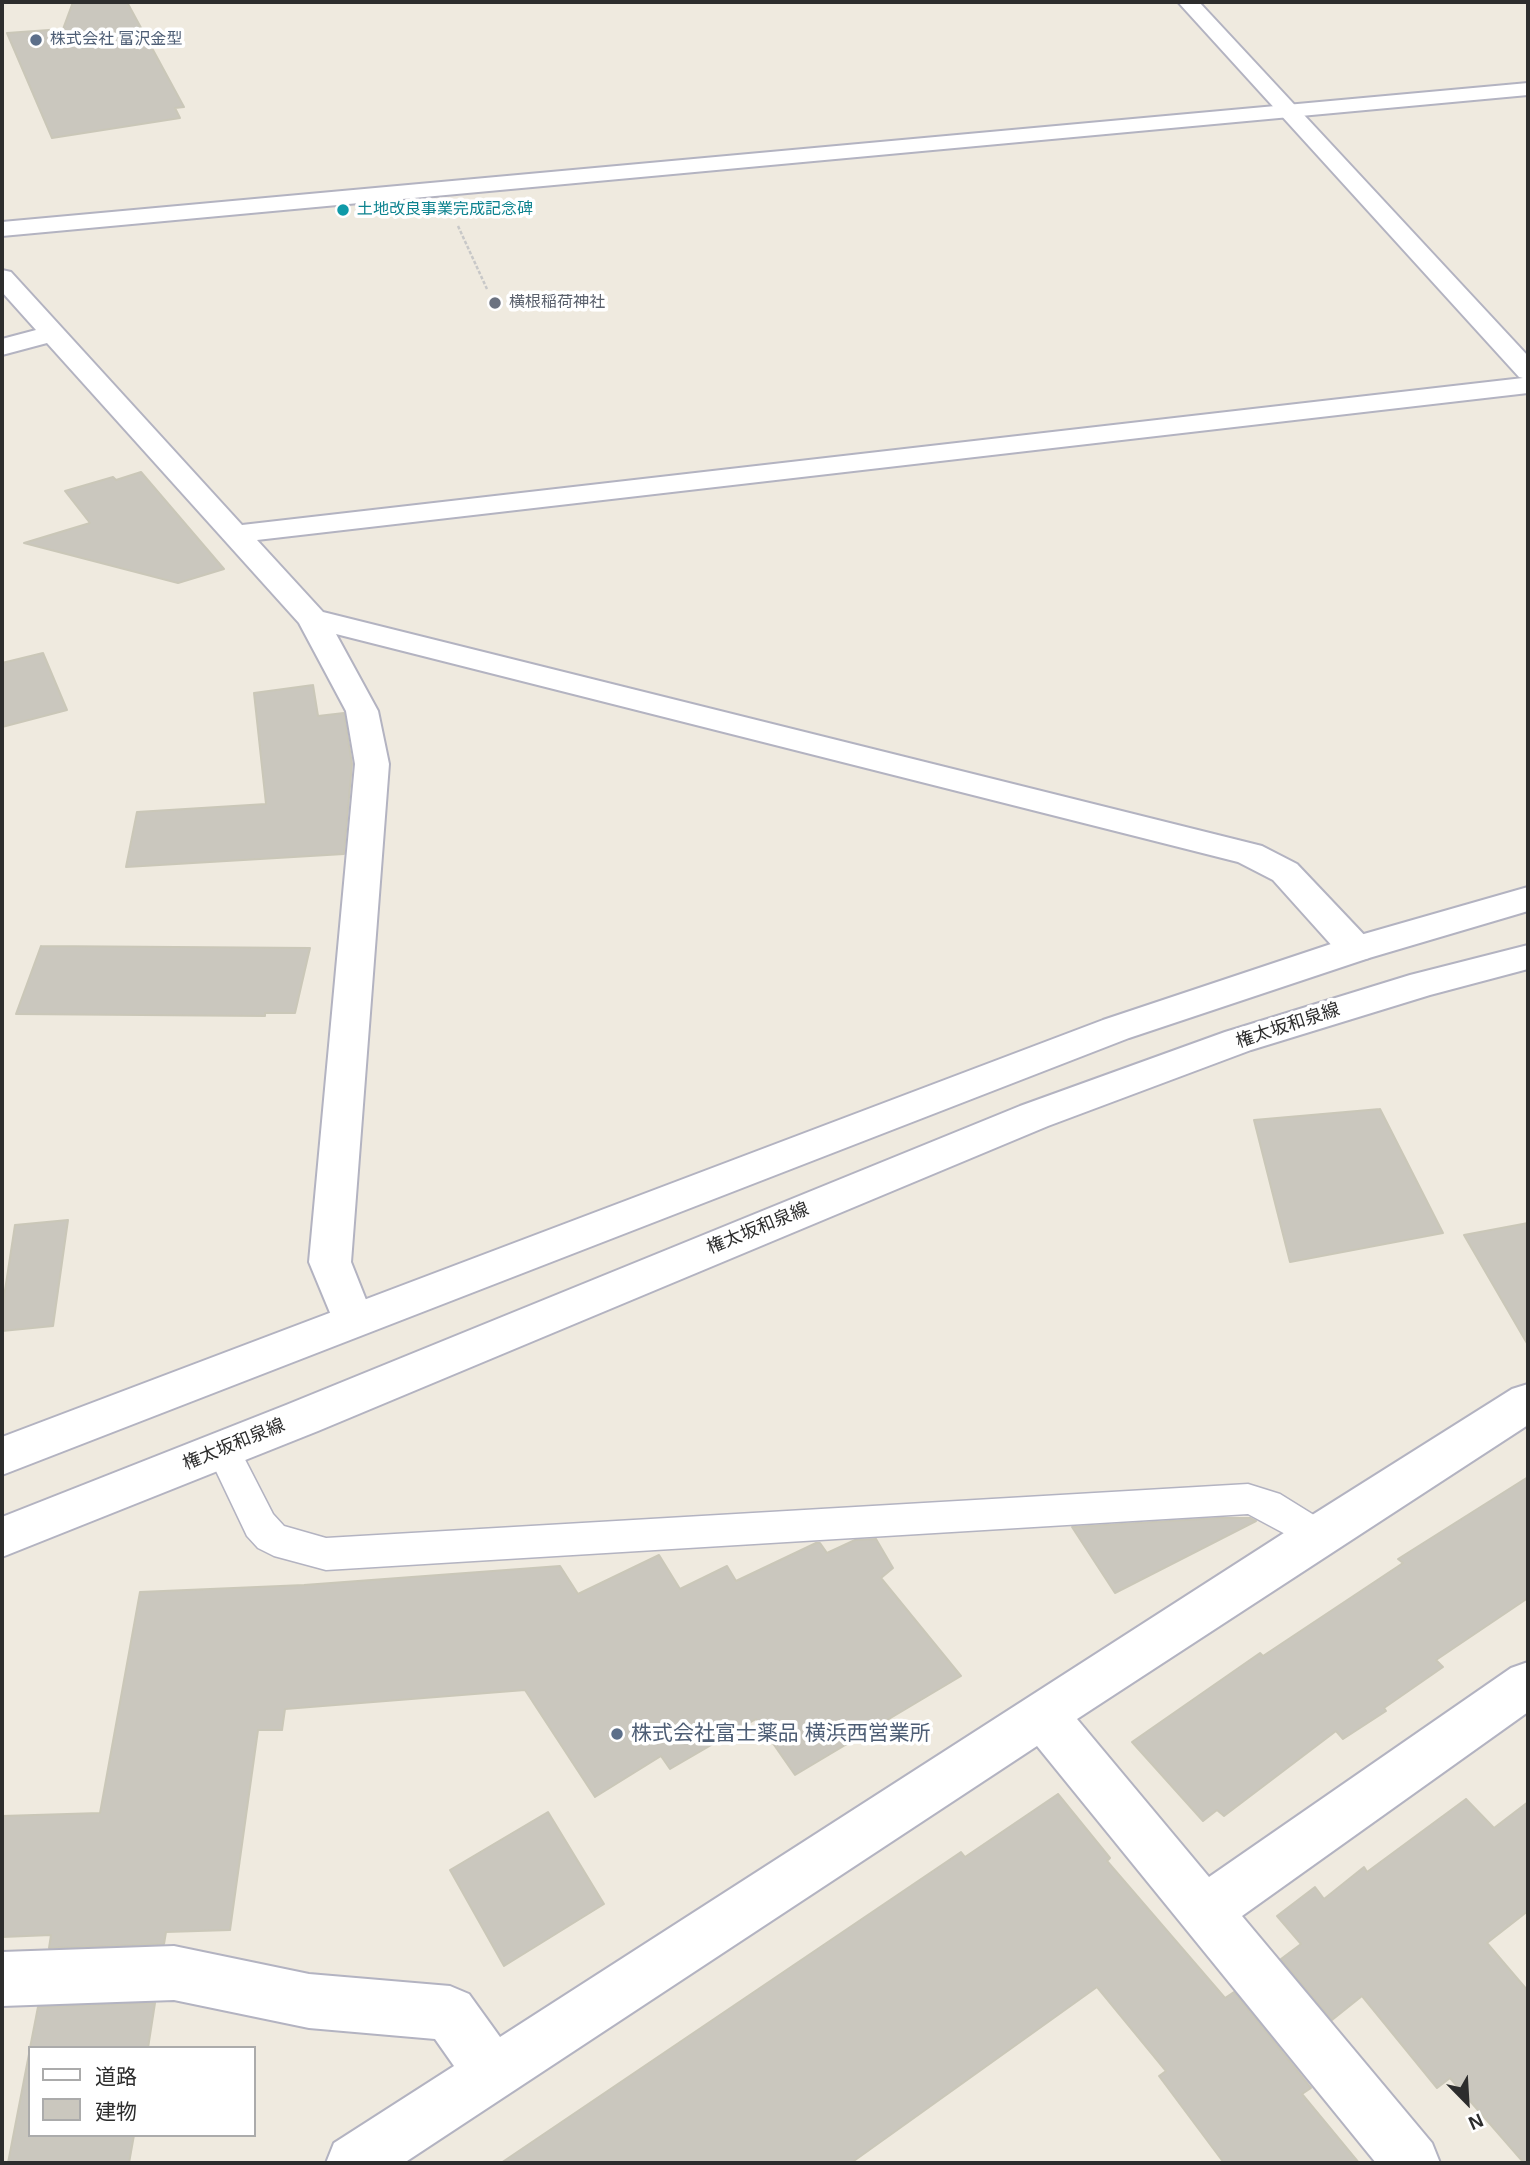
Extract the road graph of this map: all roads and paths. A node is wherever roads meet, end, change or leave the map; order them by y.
1 (1188, 2) edge
2 (1528, 89) edge
3 (1291, 111) junction
4 (440, 189) junction
5 (2, 229) edge
6 (2, 277) edge
7 (487, 289) dead end
8 (53, 333) junction
9 (2, 347) edge
10 (1528, 370) edge
11 (1528, 385) edge
12 (237, 534) junction
13 (313, 619) junction
14 (1528, 899) edge
15 (1356, 949) junction
16 (1528, 957) edge
17 (353, 1320) junction
18 (1528, 1402) edge
19 (223, 1450) junction
20 (2, 1456) edge
21 (1317, 1536) junction
22 (2, 1537) edge
23 (1528, 1684) edge
24 (1042, 1714) junction
25 (1205, 1912) junction
26 (2, 1979) edge
27 (492, 2073) junction
28 (354, 2163) edge
29 (1412, 2163) edge

1 - 3 street
2 - 3 street
3 - 4 street
3 - 10 street
4 - 5 street
4 - 7 path
6 - 8 street
8 - 9 street
8 - 12 street
11 - 12 street
12 - 13 street
13 - 15 street
13 - 17 street
14 - 15 street
15 - 17 street
16 - 19 street, 権太坂和泉線
17 - 20 street
18 - 21 street
19 - 21 lane
19 - 22 street, 権太坂和泉線
21 - 24 street
23 - 25 street
24 - 25 street
24 - 27 street
25 - 29 street
26 - 27 street
27 - 28 street

